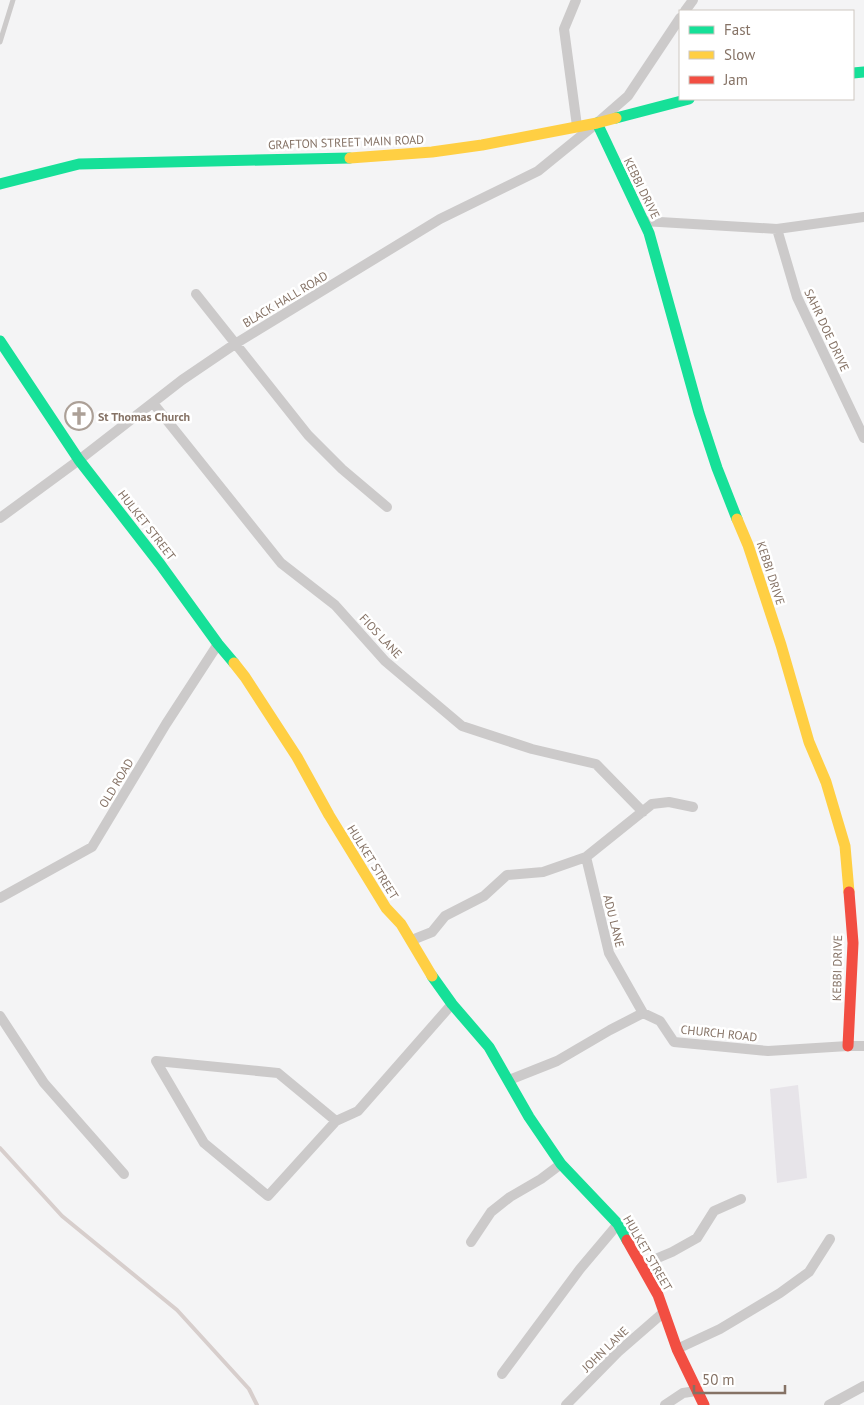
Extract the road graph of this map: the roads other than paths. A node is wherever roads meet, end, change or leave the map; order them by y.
1 (13, 0) edge
2 (576, 0) edge
3 (679, 20) edge
4 (0, 42) edge
5 (686, 100) edge
6 (597, 123) junction
7 (577, 126) junction
8 (0, 184) edge
9 (864, 216) edge
10 (644, 221) junction
11 (777, 229) junction
12 (196, 294) dead end
13 (0, 341) edge
14 (235, 344) junction
15 (153, 403) junction
16 (864, 438) edge
17 (79, 460) junction
18 (387, 507) dead end
19 (0, 518) edge
20 (218, 644) junction
21 (693, 807) dead end
22 (642, 812) junction
23 (586, 857) junction
24 (0, 898) edge
25 (412, 940) junction
26 (452, 1004) junction
27 (643, 1013) junction
28 (0, 1016) edge
29 (848, 1046) junction
30 (864, 1046) edge
31 (509, 1080) junction
32 (336, 1121) junction
33 (561, 1164) junction
34 (124, 1174) dead end
35 (740, 1199) dead end
36 (618, 1224) junction
37 (830, 1239) dead end
38 (471, 1242) dead end
39 (641, 1265) junction
40 (664, 1312) junction
41 (677, 1349) junction
42 (502, 1374) dead end
43 (864, 1386) edge
44 (696, 1391) junction
45 (566, 1405) edge
46 (665, 1405) edge
47 (704, 1405) edge
48 (829, 1405) edge

1 - 4 lane
2 - 7 street
3 - 6 street, BLACK HALL ROAD
5 - 6 street, GRAFTON STREET MAIN ROAD
6 - 7 street, GRAFTON STREET MAIN ROAD
6 - 10 street, KEBBI DRIVE
6 - 14 street, BLACK HALL ROAD
7 - 8 street, GRAFTON STREET MAIN ROAD
9 - 11 street
10 - 11 street
10 - 29 street, KEBBI DRIVE
11 - 16 street, SAHR DOE DRIVE
12 - 14 street
13 - 17 street, HULKET STREET
14 - 15 street, BLACK HALL ROAD
14 - 18 street
15 - 17 street, BLACK HALL ROAD
15 - 22 street, FIOS LANE
17 - 19 street, BLACK HALL ROAD
17 - 20 street, HULKET STREET
20 - 24 street, OLD ROAD
20 - 25 street, HULKET STREET
21 - 22 street
22 - 23 street
23 - 25 street
23 - 27 street, ADU LANE
25 - 26 street, HULKET STREET
26 - 31 street, HULKET STREET
26 - 32 street
27 - 29 street, CHURCH ROAD
27 - 31 street
28 - 34 street
29 - 30 street, CHURCH ROAD
31 - 33 street, HULKET STREET
32 - 32 street
33 - 36 street, HULKET STREET
33 - 38 street
35 - 39 street
36 - 39 street, HULKET STREET
36 - 42 street
37 - 41 street
39 - 40 street, HULKET STREET
40 - 41 street, HULKET STREET
40 - 45 street, JOHN LANE
41 - 44 street, HULKET STREET
43 - 48 street
44 - 46 street
44 - 47 street, HULKET STREET

